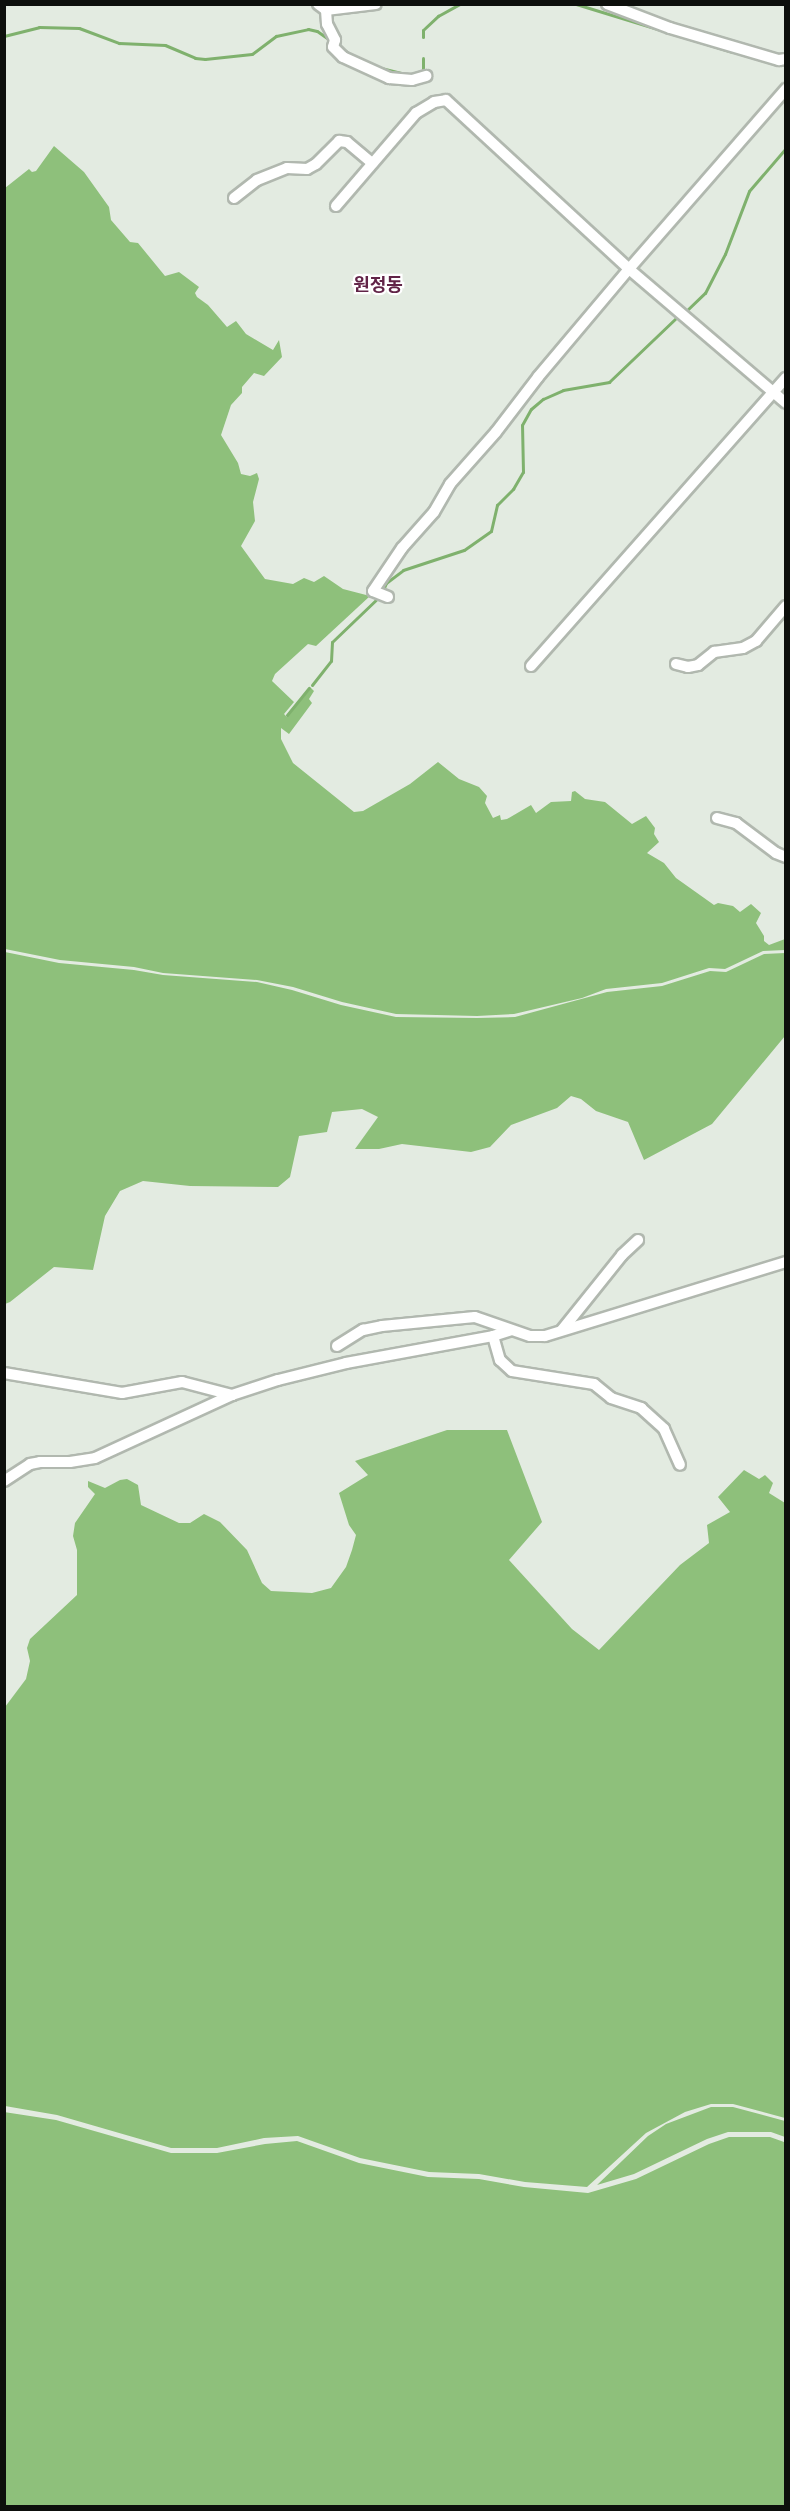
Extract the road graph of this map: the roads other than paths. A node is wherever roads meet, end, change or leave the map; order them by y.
1 (376, 4) edge
2 (607, 4) edge
3 (322, 7) edge
4 (620, 7) edge
5 (786, 59) edge
6 (426, 76) dead end
7 (786, 89) edge
8 (372, 163) junction
9 (234, 198) dead end
10 (336, 206) dead end
11 (629, 268) junction
12 (786, 378) edge
13 (772, 392) junction
14 (786, 403) edge
15 (388, 597) dead end
16 (786, 606) edge
17 (676, 664) dead end
18 (531, 666) dead end
19 (717, 818) dead end
20 (786, 857) edge
21 (638, 1240) dead end
22 (786, 1262) edge
23 (511, 1330) junction
24 (562, 1330) junction
25 (493, 1336) junction
26 (337, 1346) dead end
27 (4, 1373) edge
28 (232, 1395) junction
29 (680, 1465) dead end
30 (4, 1481) edge

1 - 3 street
2 - 4 street
3 - 6 street
4 - 5 street
7 - 11 street
8 - 9 street
8 - 10 street
8 - 11 street
11 - 13 street
11 - 15 street
12 - 13 street
13 - 14 street
13 - 18 street
16 - 17 street
19 - 20 street
21 - 24 street
22 - 24 street
23 - 24 street
23 - 25 street
23 - 26 street
25 - 28 street
25 - 29 street
27 - 28 street
28 - 30 street

